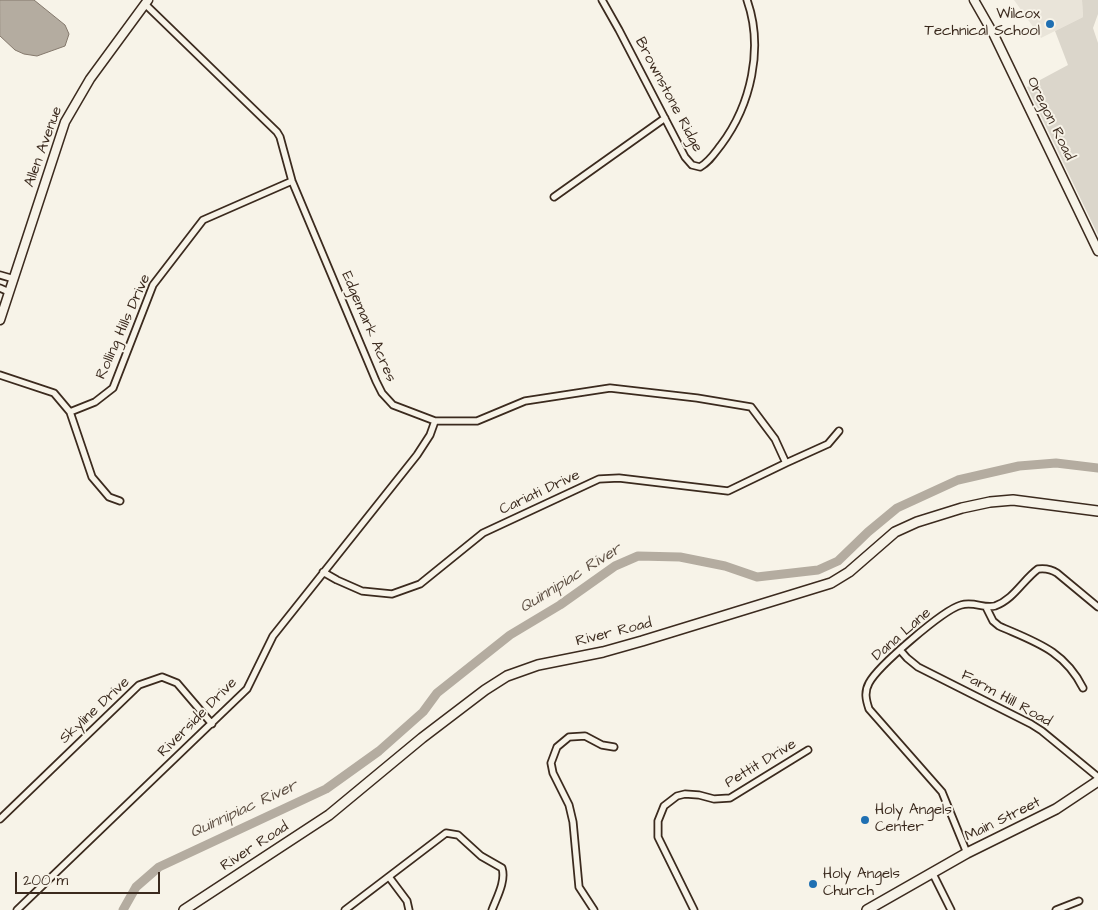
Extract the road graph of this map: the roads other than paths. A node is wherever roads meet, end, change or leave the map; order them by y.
1 (602, 0) edge
2 (747, 0) edge
3 (974, 0) edge
4 (146, 2) edge
5 (664, 118) junction
6 (292, 181) junction
7 (554, 196) dead end
8 (1098, 252) edge
9 (0, 275) edge
10 (14, 279) junction
11 (0, 288) edge
12 (9, 292) junction
13 (0, 320) edge
14 (0, 374) edge
15 (70, 412) junction
16 (435, 421) junction
17 (839, 431) dead end
18 (786, 464) junction
19 (120, 501) dead end
20 (1098, 511) edge
21 (324, 572) junction
22 (986, 607) junction
23 (1098, 607) edge
24 (900, 650) junction
25 (1083, 688) dead end
26 (212, 724) junction
27 (614, 747) dead end
28 (808, 750) dead end
29 (1098, 776) edge
30 (1098, 781) edge
31 (0, 820) edge
32 (967, 853) junction
33 (932, 872) junction
34 (388, 877) junction
35 (1079, 901) dead end
36 (17, 910) edge
37 (184, 910) edge
38 (345, 910) edge
39 (410, 910) edge
40 (492, 910) edge
41 (594, 910) edge
42 (694, 910) edge
43 (867, 910) edge
44 (951, 910) edge
45 (1056, 910) edge

1 - 5 street, Brownstone Ridge
2 - 5 street, Brownstone Ridge
3 - 8 street, Oregon Road
4 - 6 street, Edgemark Acres
4 - 10 street, Allen Avenue
5 - 7 street
6 - 15 street, Rolling Hills Drive
6 - 16 street, Edgemark Acres
9 - 10 street
10 - 12 street, Allen Avenue
11 - 12 street
12 - 13 street, Allen Avenue
14 - 15 street
15 - 19 street
16 - 18 street, Edgemark Acres
16 - 21 street, Riverside Drive
17 - 18 street
18 - 21 street, Cariati Drive
20 - 37 main road, River Road
21 - 26 street, Riverside Drive
22 - 23 street, Dana Lane
22 - 24 street, Dana Lane
22 - 25 street
24 - 29 street, Farm Hill Road
24 - 32 street, Dana Lane
26 - 31 street, Skyline Drive
26 - 36 street, Riverside Drive
27 - 41 street
28 - 42 street, Pettit Drive
30 - 32 main road, Main Street
32 - 33 main road, Main Street
33 - 43 main road, Main Street
33 - 44 street
34 - 38 street
34 - 39 street
34 - 40 street
35 - 45 street

